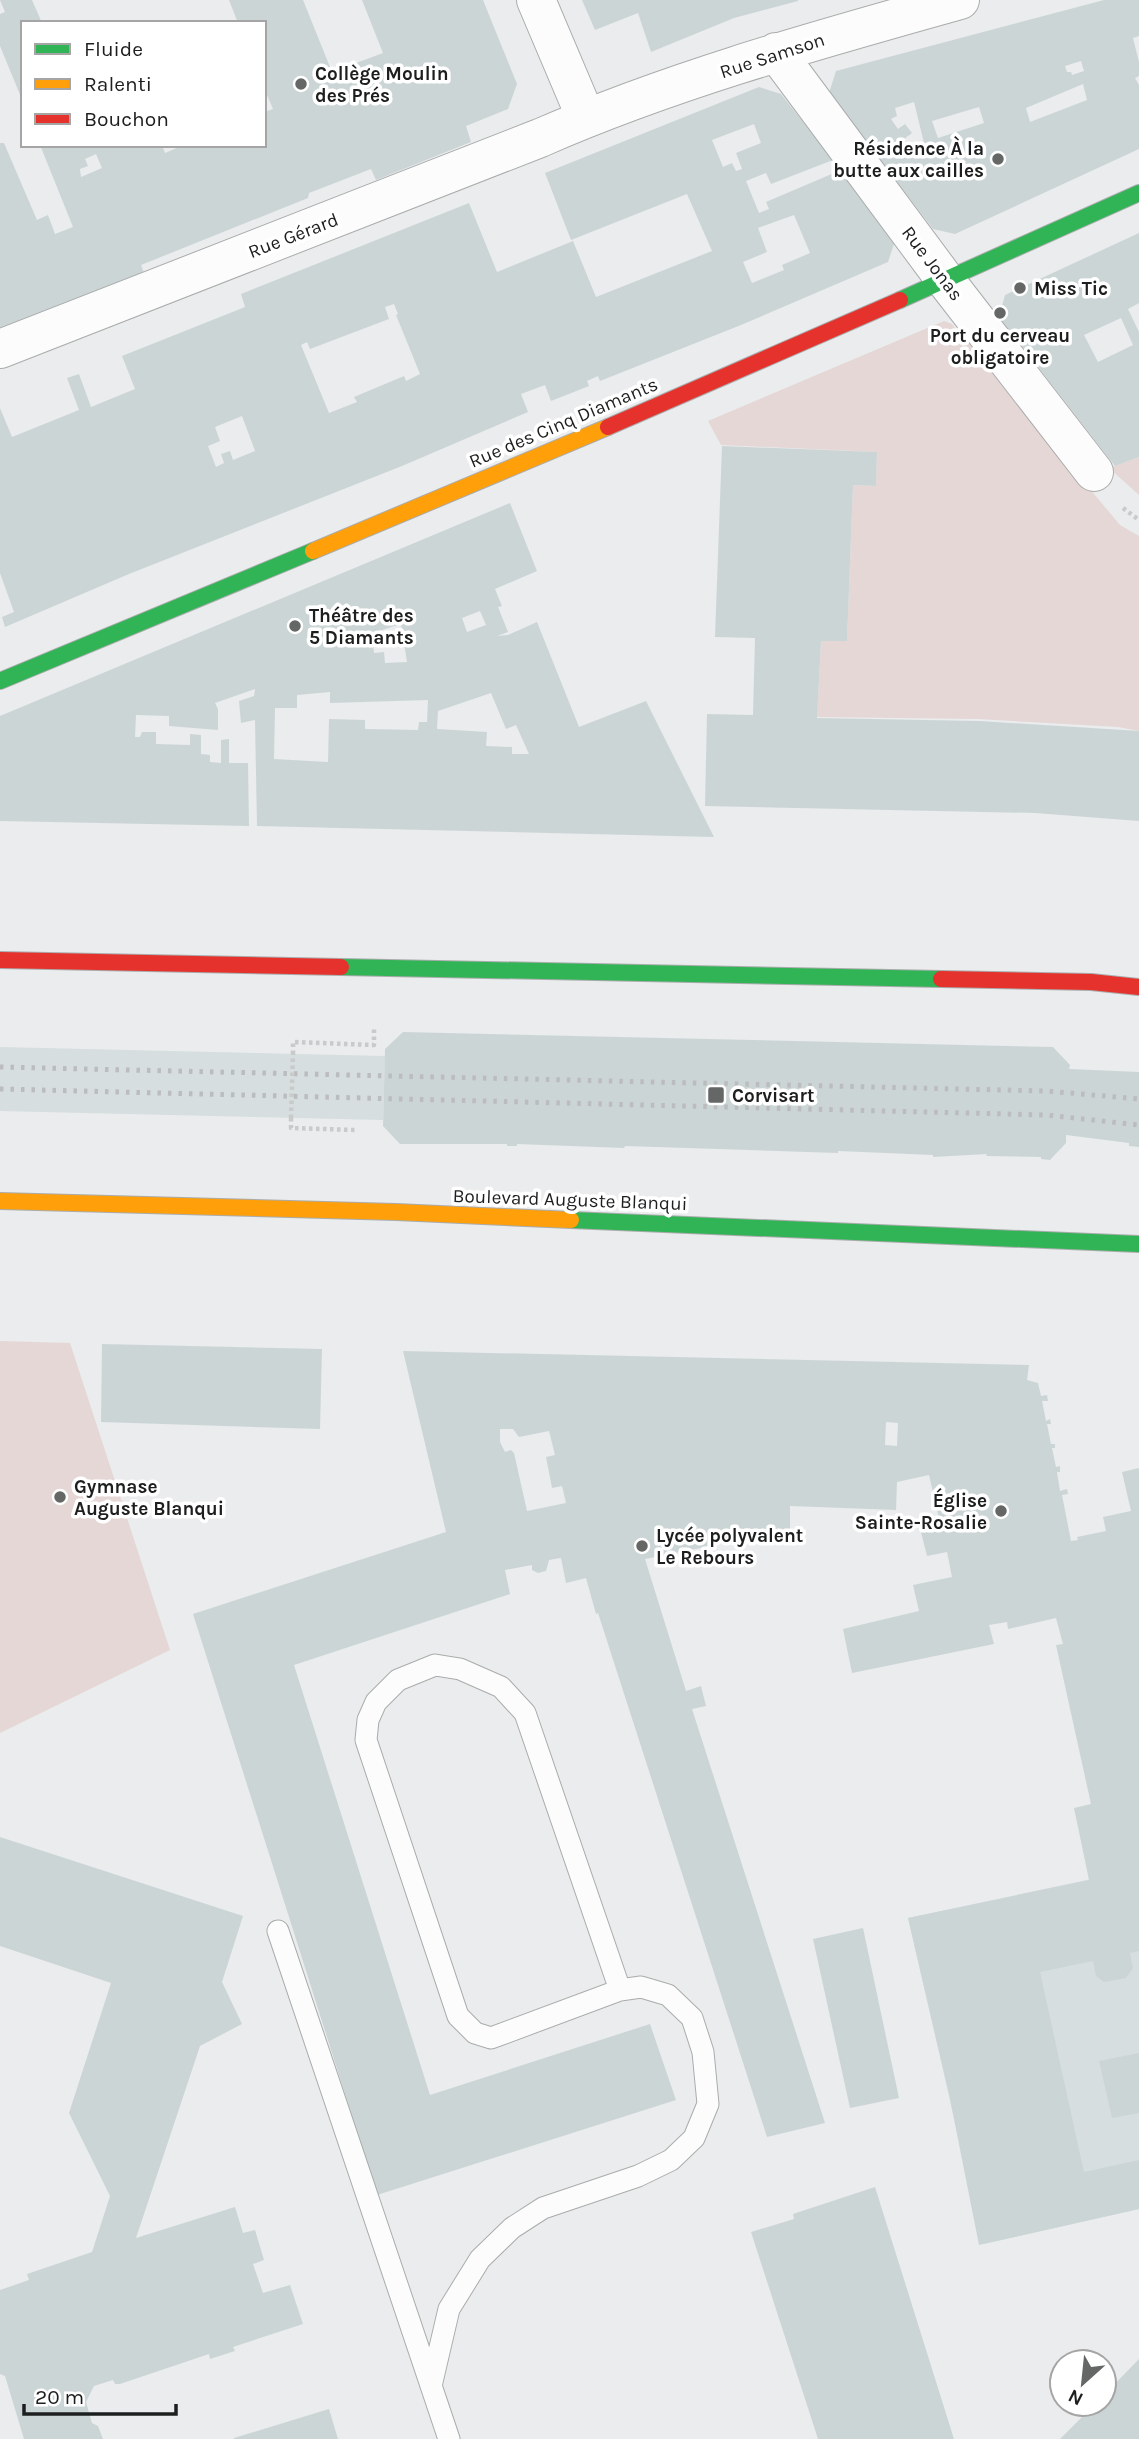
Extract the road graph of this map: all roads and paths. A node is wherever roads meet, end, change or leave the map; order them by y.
1 (536, 0) edge
2 (939, 3) edge
3 (776, 52) junction
4 (586, 118) junction
5 (1139, 193) edge
6 (946, 281) junction
7 (0, 349) edge
8 (1094, 472) dead end
9 (0, 681) edge
10 (0, 960) edge
11 (1139, 987) edge
12 (374, 1026) dead end
13 (355, 1129) dead end
14 (0, 1201) edge
15 (1139, 1244) edge
16 (278, 1931) dead end
17 (620, 1990) junction
18 (431, 2386) junction
19 (449, 2439) edge

1 - 4 street
2 - 3 street, Rue Samson
3 - 4 street, Rue Samson
3 - 6 street, Rue Jonas
4 - 7 street, Rue Gérard
5 - 6 main road, Rue des Cinq Diamants
6 - 8 street, Rue Jonas
6 - 9 main road, Rue des Cinq Diamants
10 - 11 main road
12 - 13 path, bridge
14 - 15 main road, Boulevard Auguste Blanqui
16 - 18 lane
17 - 17 lane
17 - 18 lane
18 - 19 lane

